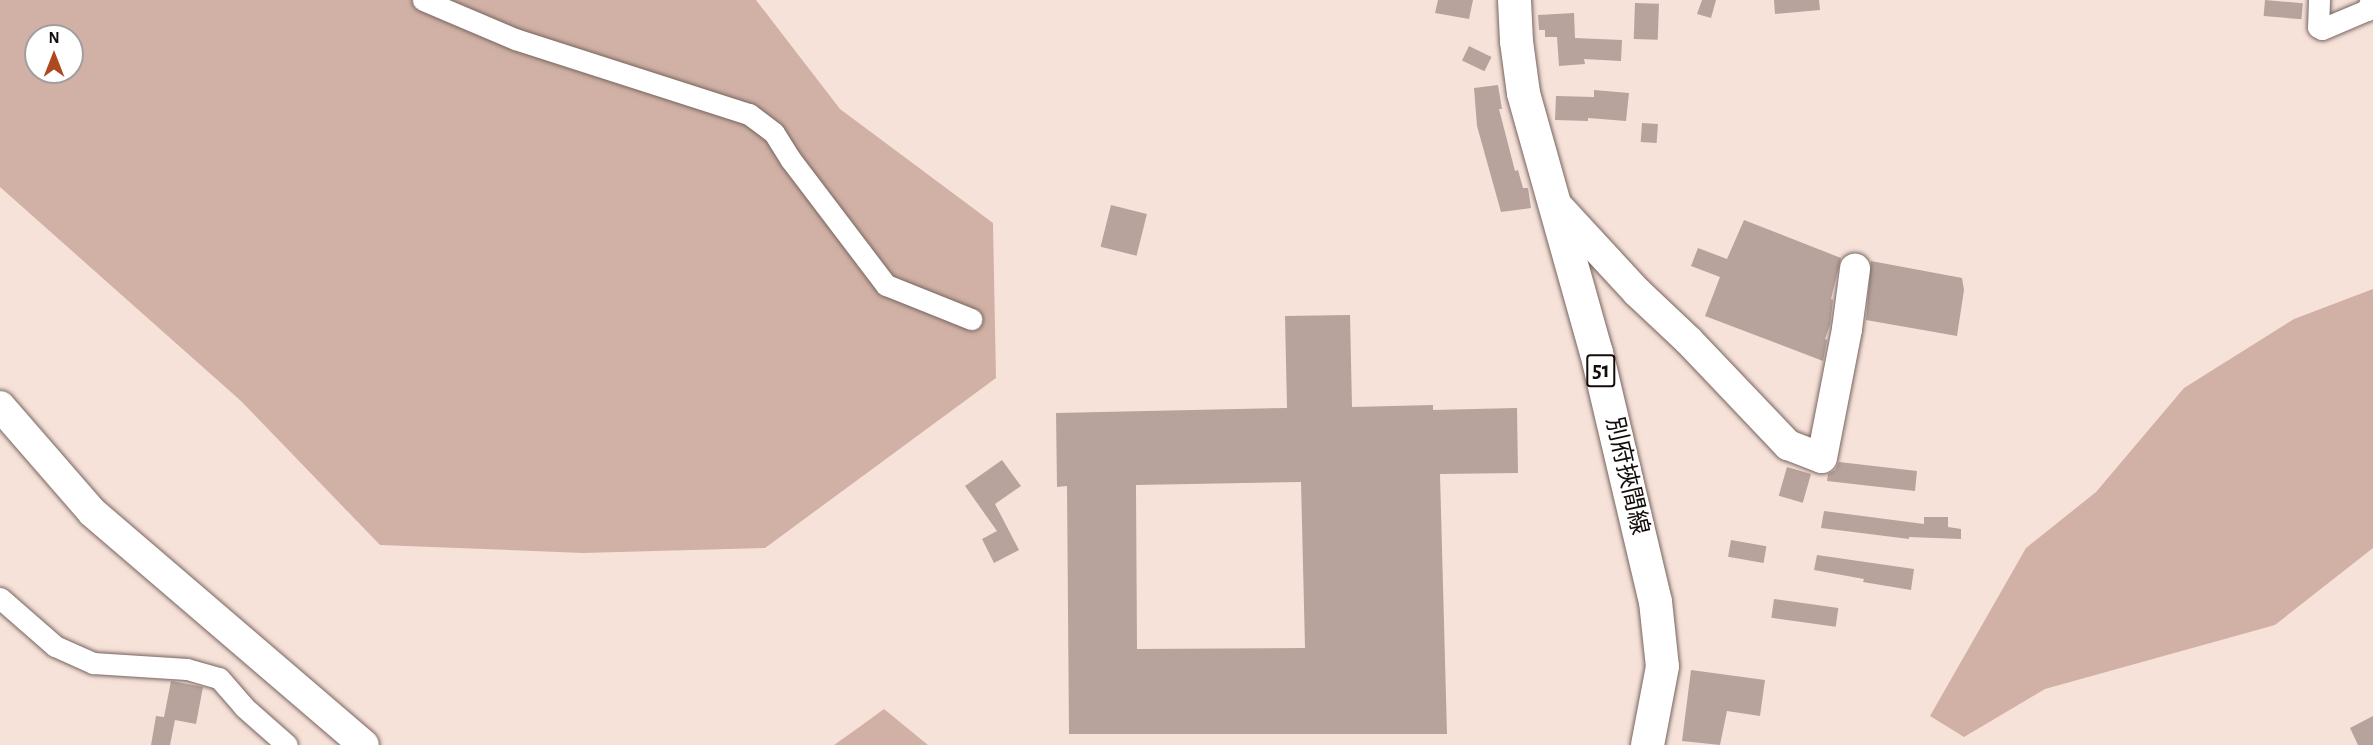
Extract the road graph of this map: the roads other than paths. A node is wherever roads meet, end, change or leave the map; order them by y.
1 (423, 0) edge
2 (1514, 0) edge
3 (2319, 0) edge
4 (2372, 2) edge
5 (1553, 201) junction
6 (1855, 269) dead end
7 (971, 319) dead end
8 (0, 406) edge
9 (0, 598) edge
10 (287, 745) edge
11 (364, 745) edge
12 (1647, 745) edge

1 - 7 street
2 - 5 main road, 別府挾間線 / 51
3 - 4 street
5 - 6 street
5 - 12 main road, 別府挾間線 / 51
8 - 11 street
9 - 10 street

